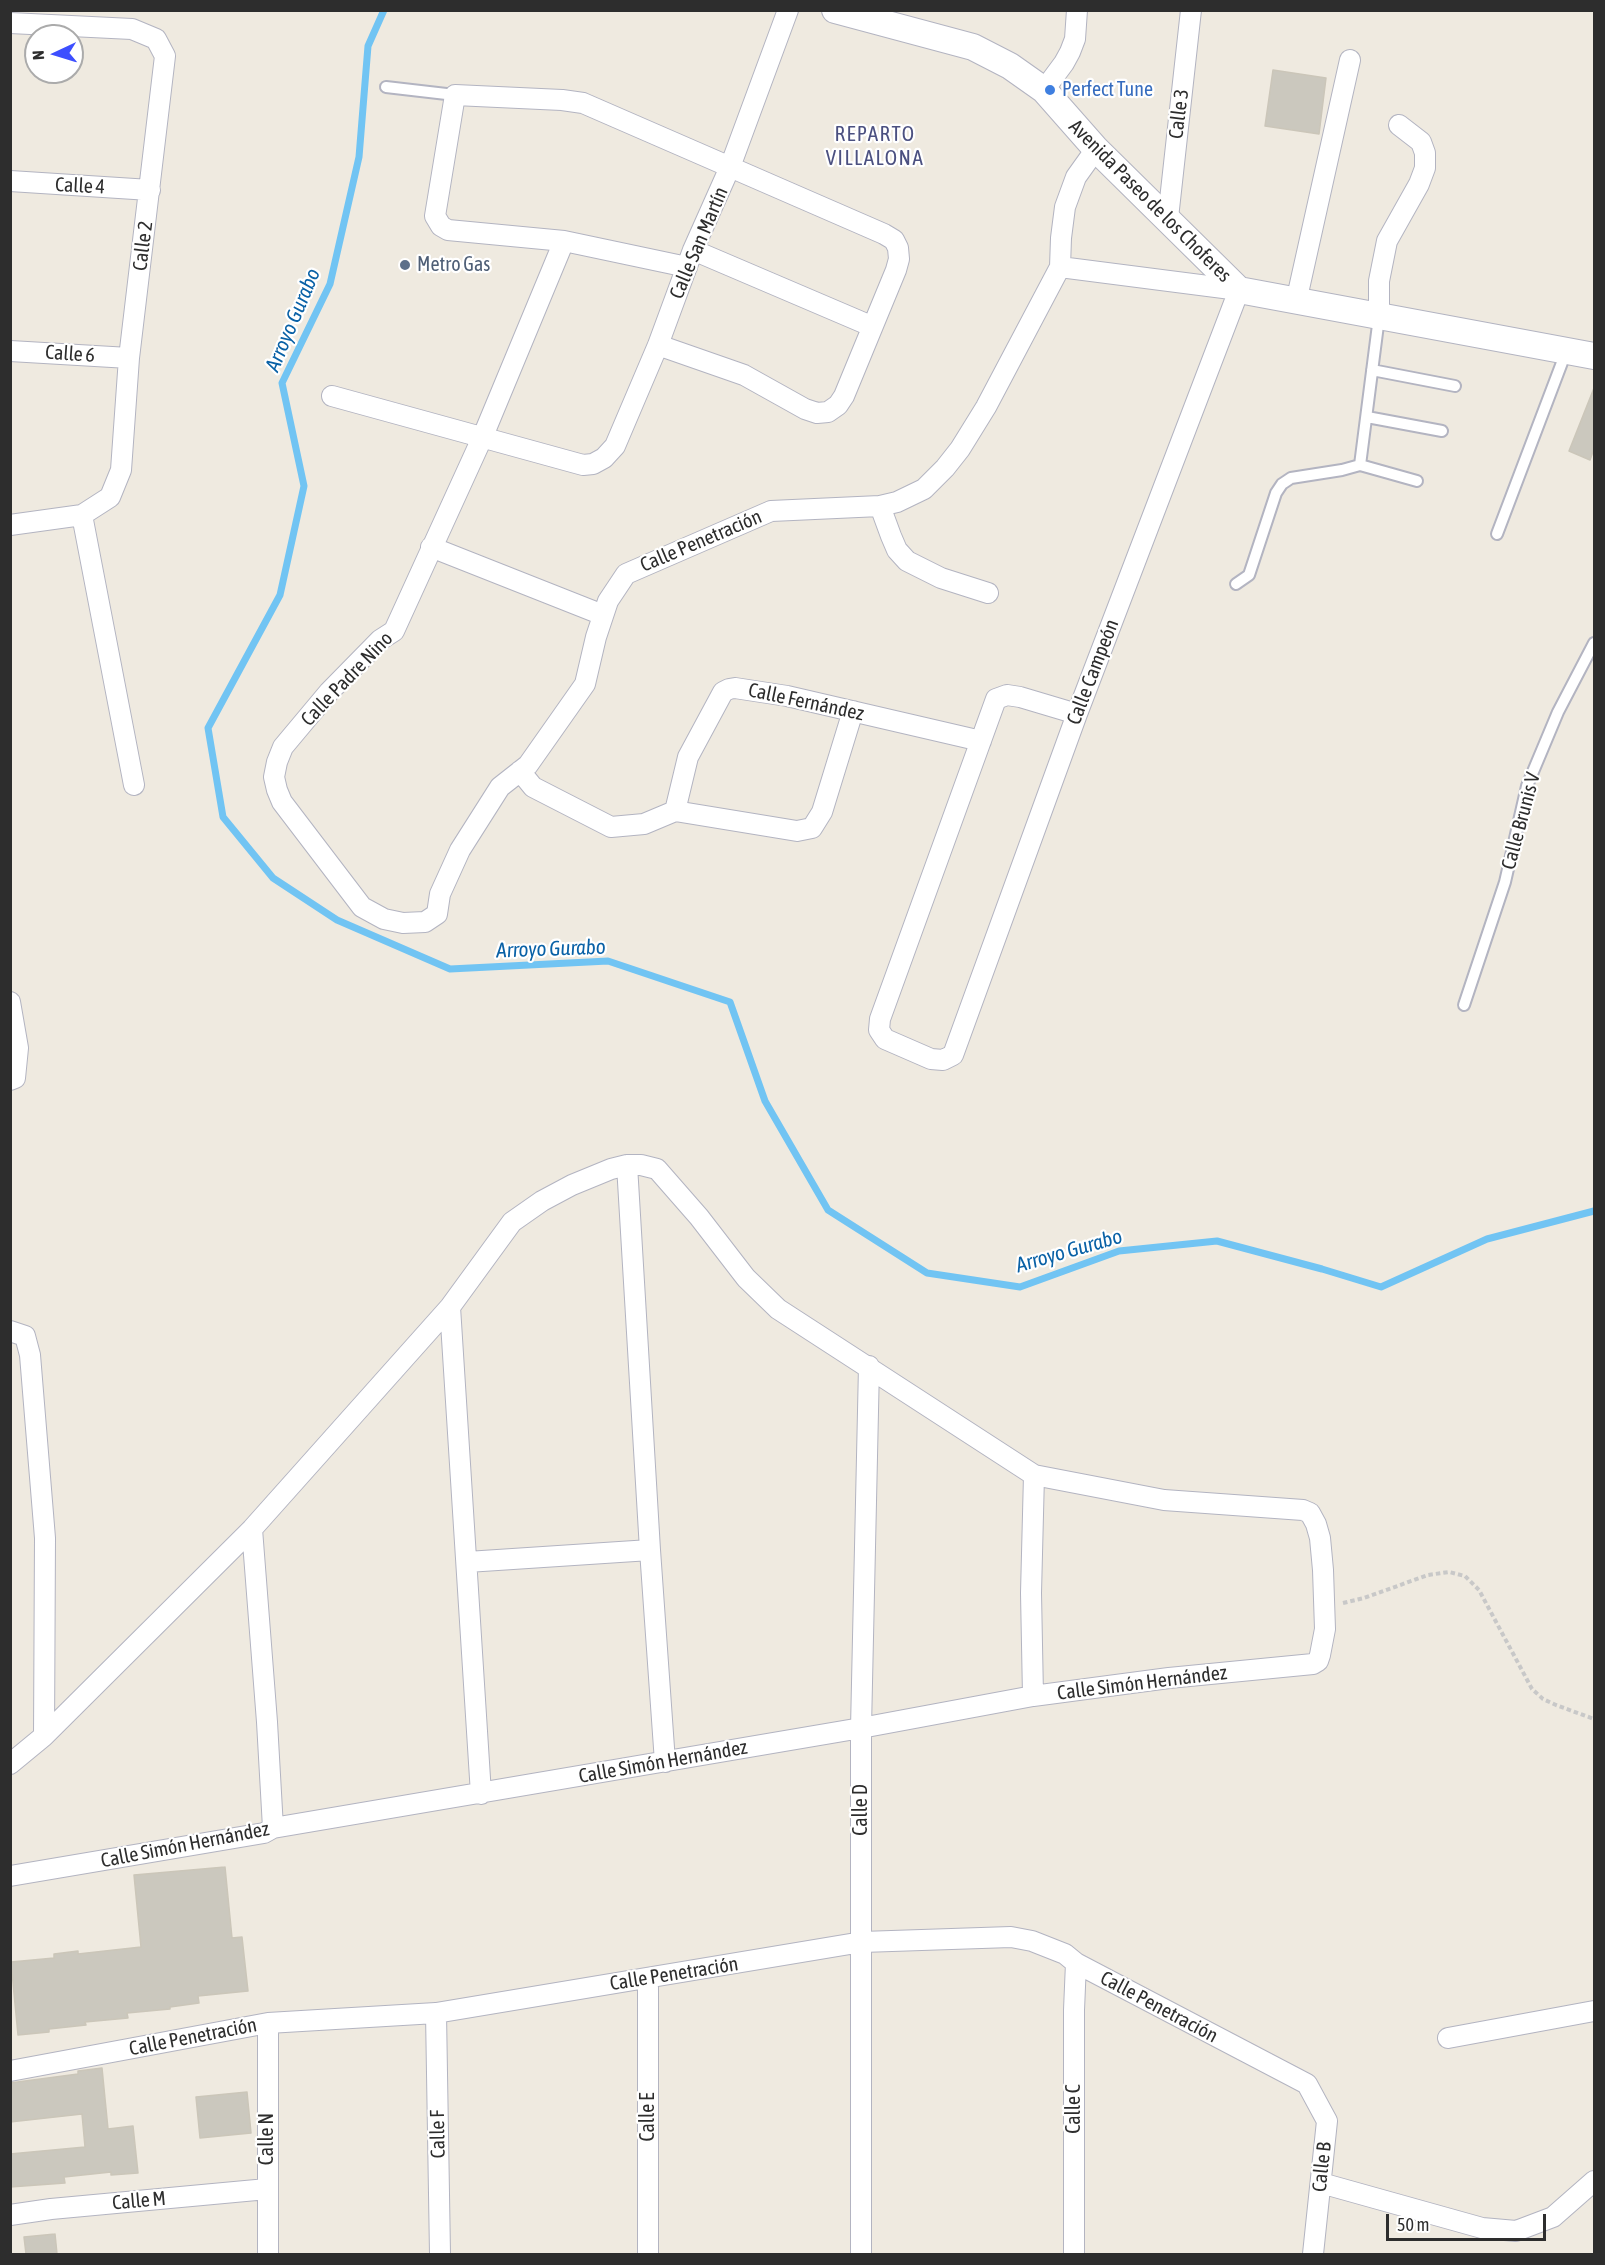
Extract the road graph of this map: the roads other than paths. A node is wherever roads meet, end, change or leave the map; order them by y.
1 (788, 10) edge
2 (835, 10) edge
3 (1077, 10) edge
4 (1191, 10) edge
5 (10, 23) edge
6 (1350, 60) dead end
7 (386, 87) dead end
8 (1044, 90) junction
9 (455, 95) junction
10 (1399, 125) dead end
11 (1096, 149) junction
12 (730, 167) junction
13 (10, 181) edge
14 (150, 190) junction
15 (1168, 219) junction
16 (564, 242) junction
17 (690, 258) junction
18 (1060, 267) junction
19 (1239, 290) junction
20 (1296, 302) junction
21 (1379, 317) junction
22 (871, 326) junction
23 (658, 345) junction
24 (10, 351) edge
25 (1567, 351) junction
26 (1594, 356) edge
27 (129, 358) junction
28 (1372, 370) junction
29 (1455, 386) dead end
30 (332, 396) dead end
31 (1366, 417) junction
32 (1442, 431) dead end
33 (483, 436) junction
34 (1360, 465) junction
35 (1417, 481) dead end
36 (880, 506) junction
37 (82, 515) junction
38 (10, 525) edge
39 (1497, 534) dead end
40 (431, 547) junction
41 (1236, 584) dead end
42 (988, 593) dead end
43 (603, 615) junction
44 (1594, 644) edge
45 (853, 711) junction
46 (1077, 714) junction
47 (981, 741) junction
48 (520, 771) junction
49 (134, 785) dead end
50 (675, 811) junction
51 (440, 894) joint
52 (10, 1002) edge
53 (1464, 1005) dead end
54 (13, 1079) edge
55 (627, 1165) junction
56 (450, 1307) junction
57 (10, 1331) edge
58 (869, 1366) junction
59 (1034, 1476) junction
60 (252, 1529) junction
61 (650, 1550) junction
62 (467, 1562) junction
63 (1033, 1696) junction
64 (861, 1728) junction
65 (44, 1736) junction
66 (665, 1762) junction
67 (10, 1764) edge
68 (481, 1794) junction
69 (273, 1828) junction
70 (10, 1876) edge
71 (862, 1942) junction
72 (1076, 1963) junction
73 (648, 1979) junction
74 (1594, 2011) edge
75 (436, 2013) junction
76 (268, 2023) junction
77 (1448, 2038) dead end
78 (10, 2071) edge
79 (1307, 2084) joint
80 (1594, 2181) edge
81 (1321, 2183) junction
82 (267, 2189) junction
83 (10, 2215) edge
84 (267, 2254) edge
85 (440, 2254) edge
86 (648, 2254) edge
87 (861, 2254) edge
88 (1074, 2254) edge
89 (1313, 2254) edge

1 - 12 street, Calle San Martín
2 - 8 street, Avenida Paseo de los Choferes
3 - 8 street
4 - 15 street, Calle 3
5 - 14 street, Calle 2
6 - 20 street
7 - 9 lane
8 - 11 street, Avenida Paseo de los Choferes
9 - 12 street
9 - 16 street
10 - 21 street
11 - 15 street, Avenida Paseo de los Choferes
11 - 18 street
12 - 17 street, Calle San Martín
12 - 22 street
13 - 14 street, Calle 4
14 - 27 street, Calle 2
15 - 19 street, Avenida Paseo de los Choferes
16 - 17 street
16 - 33 street, Calle Padre Nino
17 - 22 street
17 - 23 street, Calle San Martín
18 - 19 street
18 - 36 street, Calle Penetración
19 - 20 street, Avenida Paseo de los Choferes
19 - 46 street, Calle Campeón
20 - 21 street, Avenida Paseo de los Choferes
21 - 25 street, Avenida Paseo de los Choferes
21 - 28 lane
22 - 23 street
23 - 33 street, Calle San Martín
24 - 27 street, Calle 6
25 - 26 street, Avenida Paseo de los Choferes
25 - 39 lane
27 - 37 street, Calle 2
28 - 29 lane
28 - 31 lane
30 - 33 street
31 - 32 lane
31 - 34 lane
33 - 40 street, Calle Padre Nino
34 - 35 lane
34 - 41 lane
36 - 42 street
36 - 43 street, Calle Penetración
37 - 38 street, Calle 2
37 - 49 street
40 - 43 street
40 - 51 street, Calle Padre Nino
43 - 48 street, Calle Penetración
44 - 53 lane, Calle Brunis V
45 - 47 street, Calle Fernández
45 - 50 street, Calle Fernández
45 - 50 street
46 - 47 street
46 - 47 street, Calle Campeón
48 - 50 street
48 - 51 street, Calle Penetración
52 - 54 street
55 - 56 street
55 - 58 street
55 - 61 street
56 - 60 street
56 - 62 street
57 - 65 street
58 - 59 street
58 - 64 street, Calle D
59 - 63 street
59 - 63 street, Calle Simón Hernández
60 - 65 street
60 - 69 street
61 - 62 street
61 - 66 street
62 - 68 street
63 - 64 street, Calle Simón Hernández
64 - 66 street, Calle Simón Hernández
64 - 71 street, Calle D
65 - 67 street
66 - 68 street, Calle Simón Hernández
68 - 69 street, Calle Simón Hernández
69 - 70 street, Calle Simón Hernández
71 - 72 street, Calle Penetración
71 - 73 street, Calle Penetración
71 - 87 street, Calle D
72 - 79 street, Calle Penetración
72 - 88 street, Calle C
73 - 75 street, Calle Penetración
73 - 86 street, Calle E
74 - 77 street
75 - 76 street, Calle Penetración
75 - 85 street, Calle F
76 - 78 street, Calle Penetración
76 - 82 street, Calle N
79 - 81 street, Calle B
80 - 81 street
81 - 89 street, Calle B
82 - 83 street, Calle M
82 - 84 street, Calle N

